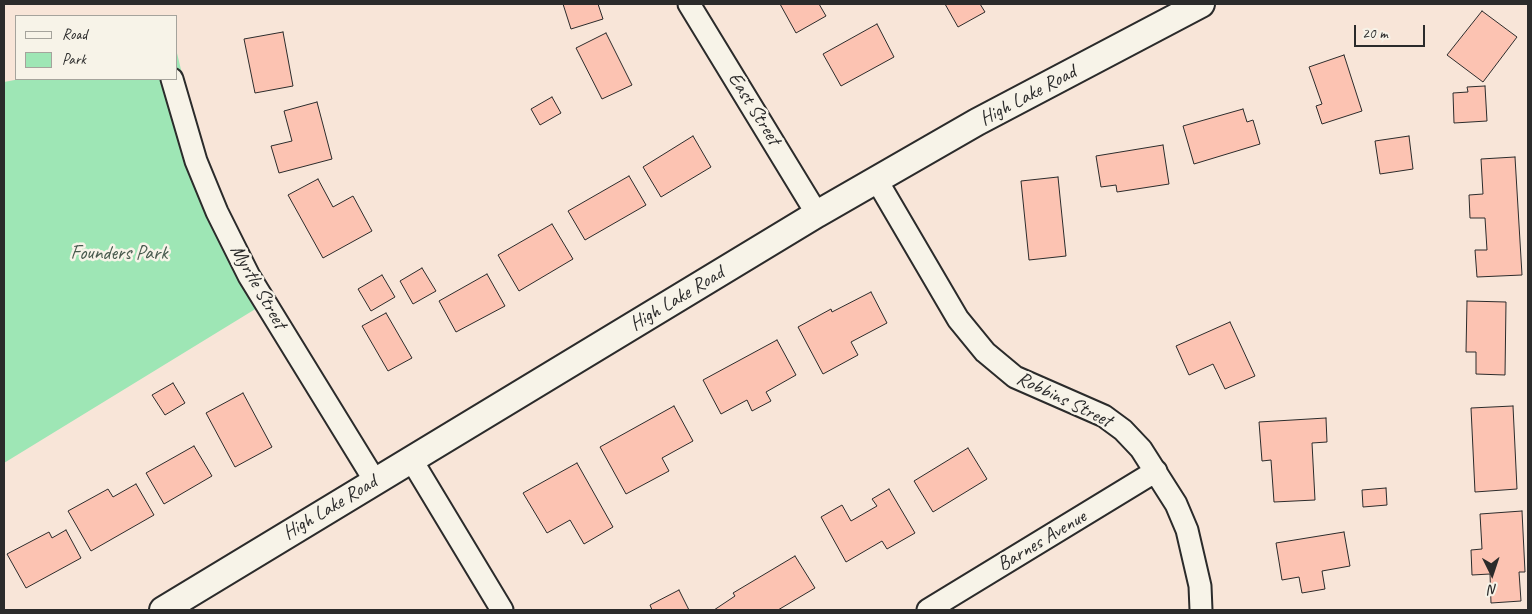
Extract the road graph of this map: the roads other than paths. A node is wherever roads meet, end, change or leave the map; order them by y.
1 (689, 4) edge
2 (1201, 4) edge
3 (172, 80) edge
4 (876, 179) junction
5 (817, 214) junction
6 (410, 459) junction
7 (1156, 471) junction
8 (375, 481) junction
9 (163, 610) edge
10 (502, 610) edge
11 (928, 610) edge
12 (1201, 610) edge

1 - 5 street, East Street
2 - 4 street, High Lake Road
3 - 8 street, Myrtle Street
4 - 5 street, High Lake Road
4 - 7 street, Robbins Street
5 - 6 street, High Lake Road
6 - 8 street, High Lake Road
6 - 10 street
7 - 11 street, Barnes Avenue
7 - 12 street, Robbins Street
8 - 9 street, High Lake Road

